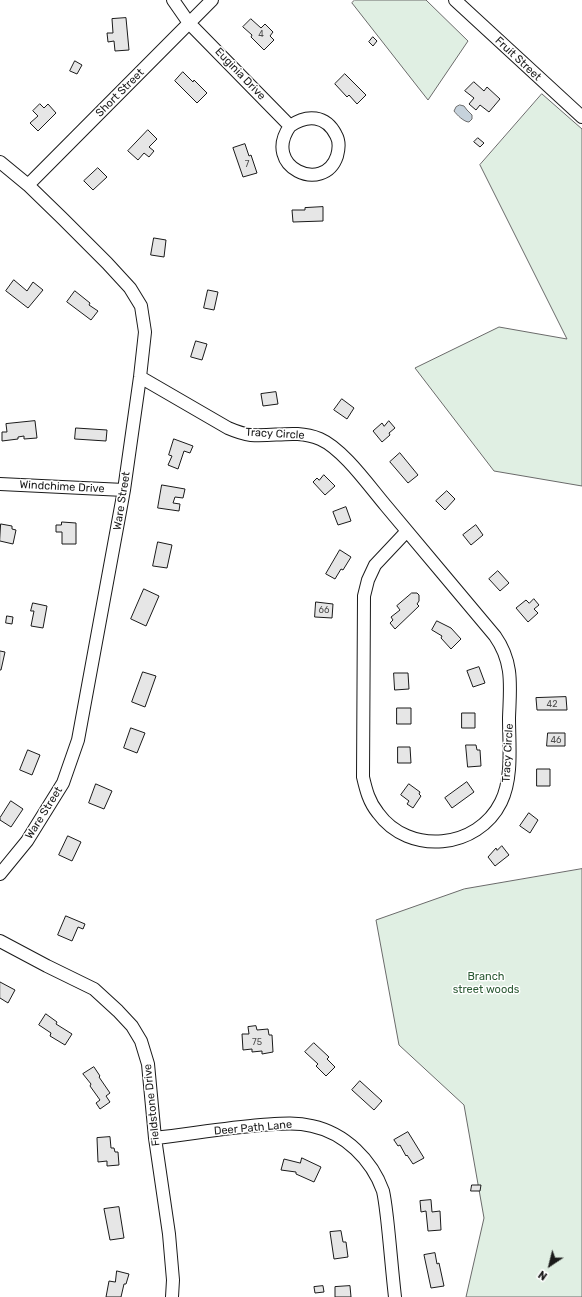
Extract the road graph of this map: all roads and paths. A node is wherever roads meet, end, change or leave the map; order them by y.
1 (173, 0) edge
2 (212, 0) edge
3 (455, 0) edge
4 (189, 23) junction
5 (582, 118) edge
6 (290, 126) junction
7 (0, 162) edge
8 (28, 185) junction
9 (140, 377) junction
10 (0, 484) edge
11 (124, 490) junction
12 (407, 531) junction
13 (0, 874) edge
14 (0, 941) edge
15 (155, 1138) junction
16 (172, 1297) edge
17 (395, 1297) edge

1 - 4 street, Euginia Drive
2 - 4 street, Short Street
3 - 5 street, Fruit Street
4 - 6 street, Euginia Drive
4 - 8 street, Short Street
6 - 6 street
7 - 8 street, Ware Street
8 - 9 street, Ware Street
9 - 11 street, Ware Street
9 - 12 street, Tracy Circle
10 - 11 street, Windchime Drive
11 - 13 street, Ware Street
12 - 12 street, Tracy Circle
14 - 15 street, Fieldstone Drive
15 - 16 street, Fieldstone Drive
15 - 17 street, Deer Path Lane

